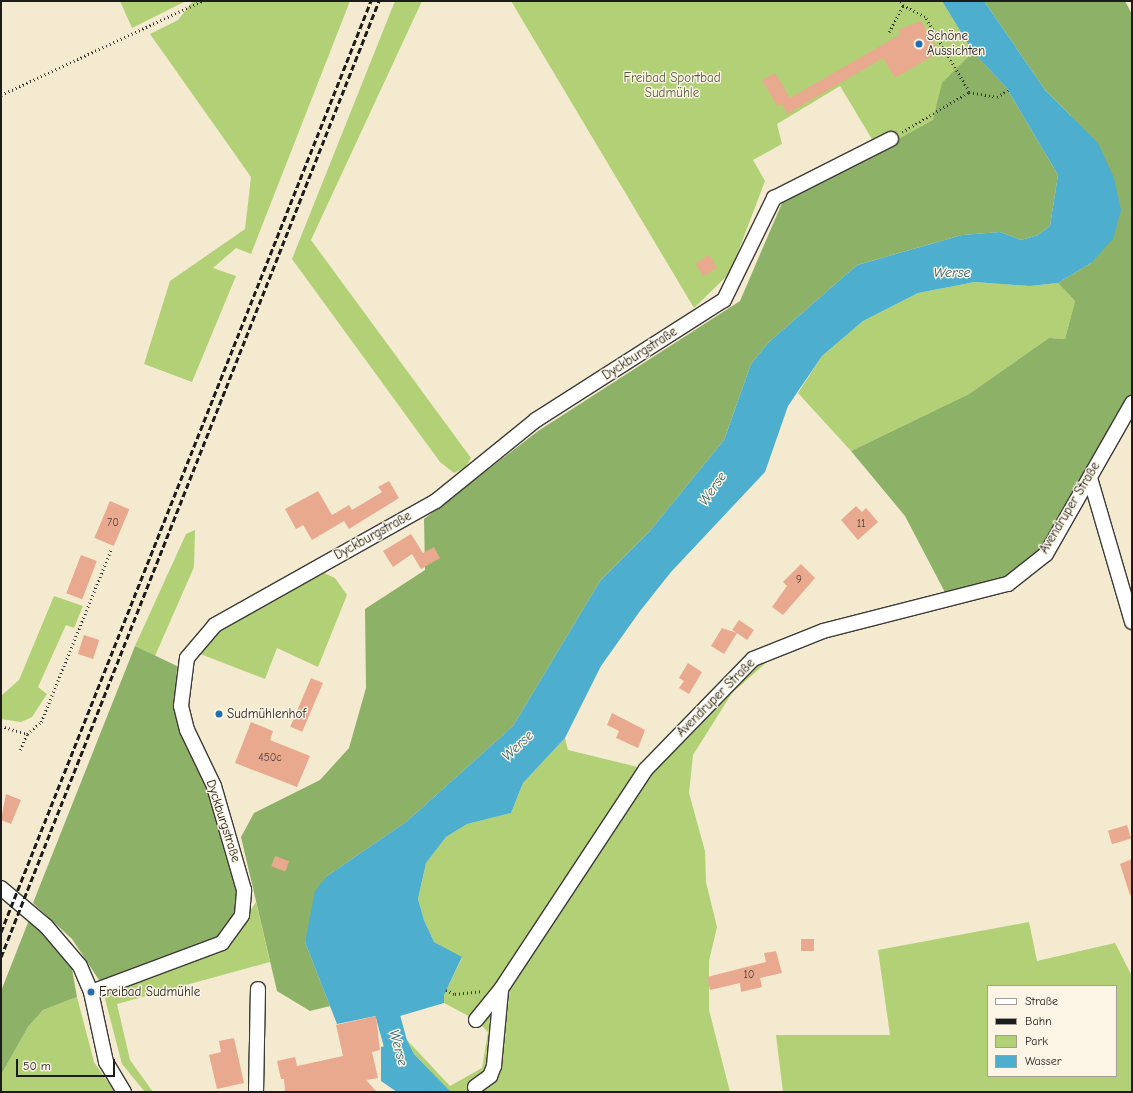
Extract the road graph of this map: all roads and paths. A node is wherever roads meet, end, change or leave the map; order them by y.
1 (202, 1) edge
2 (900, 1) edge
3 (903, 6) junction
4 (889, 32) dead end
5 (1008, 90) dead end
6 (969, 92) junction
7 (1, 95) edge
8 (891, 139) joint
9 (1132, 403) edge
10 (1090, 478) junction
11 (111, 550) dead end
12 (1132, 622) edge
13 (1, 726) edge
14 (27, 734) junction
15 (20, 750) dead end
16 (1, 888) edge
17 (258, 989) dead end
18 (501, 989) junction
19 (446, 990) dead end
20 (90, 992) junction
21 (476, 1020) dead end
22 (475, 1087) dead end
23 (124, 1092) edge
24 (256, 1092) edge

1 - 7 path
2 - 3 path
3 - 4 path
3 - 6 path
5 - 6 path
6 - 8 path
8 - 20 street, Dyckburgstraße
9 - 10 street, Avendruper Straße
10 - 12 street
10 - 18 street, Avendruper Straße
11 - 14 path
13 - 14 path
14 - 15 path
16 - 20 street
17 - 24 street
18 - 19 path
18 - 21 street
18 - 22 street, Avendruper Straße
20 - 23 street

